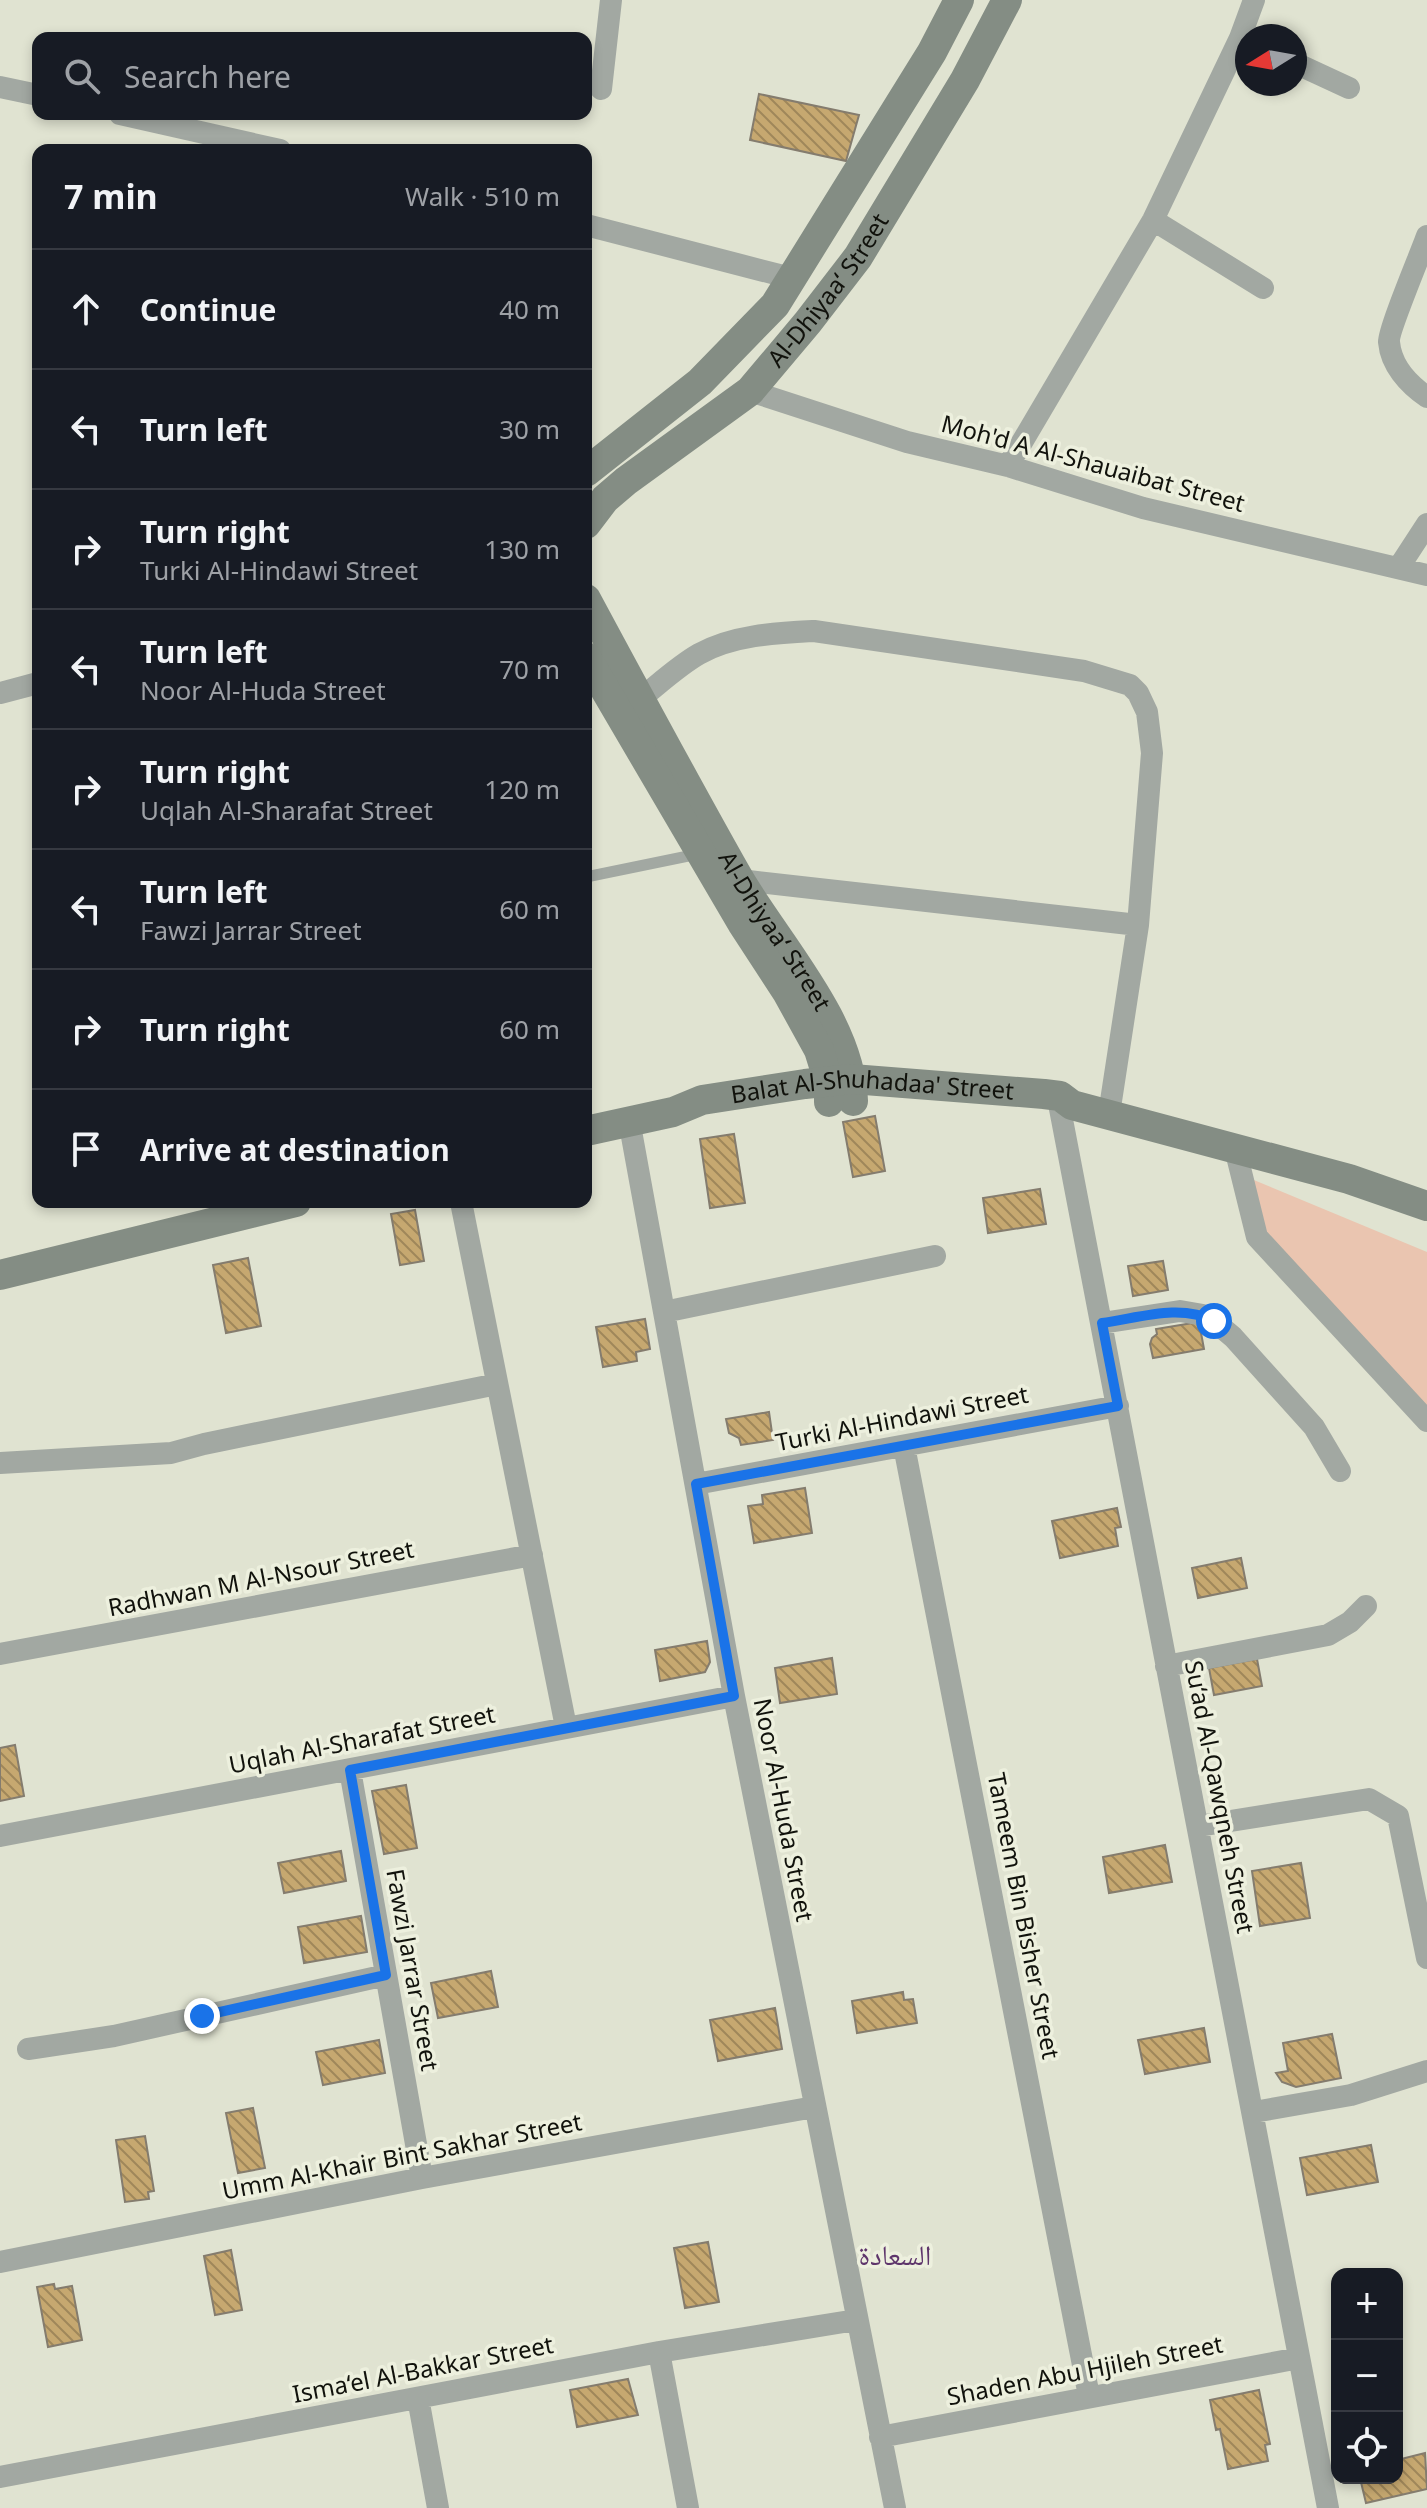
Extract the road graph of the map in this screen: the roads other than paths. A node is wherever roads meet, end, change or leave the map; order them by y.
1 (611, 0) edge
2 (959, 0) edge
3 (1007, 0) edge
4 (1254, 0) edge
5 (1247, 24) edge
6 (1235, 56) edge
7 (1307, 69) edge
8 (0, 87) edge
9 (1349, 88) dead end
10 (601, 89) dead end
11 (32, 94) edge
12 (147, 120) edge
13 (253, 144) edge
14 (1153, 220) junction
15 (592, 227) edge
16 (1427, 236) edge
17 (791, 278) junction
18 (1263, 288) dead end
19 (750, 391) junction
20 (1427, 397) edge
21 (1008, 466) junction
22 (592, 467) edge
23 (592, 516) edge
24 (1427, 524) edge
25 (1399, 567) junction
26 (1427, 575) edge
27 (592, 610) edge
28 (592, 667) edge
29 (32, 685) edge
30 (0, 693) edge
31 (640, 699) junction
32 (703, 854) junction
33 (592, 876) edge
34 (740, 880) junction
35 (1138, 925) junction
36 (841, 1091) junction
37 (1064, 1103) junction
38 (1109, 1114) junction
39 (629, 1120) junction
40 (592, 1129) edge
41 (1235, 1148) junction
42 (1427, 1206) edge
43 (272, 1208) edge
44 (462, 1208) edge
45 (935, 1256) dead end
46 (0, 1275) edge
47 (664, 1312) junction
48 (1102, 1323) junction
49 (497, 1384) junction
50 (1118, 1406) junction
51 (1427, 1421) edge
52 (904, 1446) junction
53 (0, 1463) edge
54 (1340, 1471) dead end
55 (696, 1484) junction
56 (532, 1555) junction
57 (1366, 1606) dead end
58 (0, 1654) edge
59 (1166, 1666) junction
60 (734, 1696) junction
61 (566, 1727) junction
62 (350, 1770) junction
63 (1199, 1826) junction
64 (0, 1836) edge
65 (1427, 1958) edge
66 (386, 1975) junction
67 (28, 2049) dead end
68 (1427, 2071) edge
69 (814, 2107) junction
70 (1254, 2112) junction
71 (422, 2178) junction
72 (0, 2262) edge
73 (856, 2320) junction
74 (659, 2352) junction
75 (1299, 2358) junction
76 (1089, 2396) junction
77 (418, 2398) junction
78 (880, 2437) junction
79 (0, 2477) edge
80 (438, 2508) edge
81 (688, 2508) edge
82 (895, 2508) edge
83 (1328, 2508) edge

1 - 10 street
2 - 17 street, Al-Dhiyaa‘ Street
3 - 19 street, Al-Dhiyaa‘ Street
4 - 5 street
6 - 14 street
7 - 9 street
8 - 11 street
12 - 13 street
14 - 18 street
14 - 21 street
15 - 17 street
16 - 20 street
17 - 22 street, Al-Dhiyaa‘ Street
19 - 21 street, Moh'd A Al-Shauaibat Street
19 - 23 street, Al-Dhiyaa‘ Street
21 - 25 street, Moh'd A Al-Shauaibat Street
24 - 25 street
25 - 26 street, Moh'd A Al-Shauaibat Street
27 - 31 street, Al-Dhiyaa‘ Street
28 - 32 street, Al-Dhiyaa‘ Street
29 - 30 street
31 - 34 street, Al-Dhiyaa‘ Street
31 - 35 street
32 - 33 lane
32 - 36 street, Al-Dhiyaa‘ Street
34 - 35 street
34 - 36 street, Al-Dhiyaa‘ Street
35 - 38 street
36 - 37 street, Balat Al-Shuhadaa' Street
36 - 39 street, Balat Al-Shuhadaa' Street
37 - 38 street, Balat Al-Shuhadaa' Street
37 - 48 street, Su‘ad Al-Qawqneh Street
38 - 41 street, Balat Al-Shuhadaa' Street
39 - 40 street, Balat Al-Shuhadaa' Street
39 - 47 street, Noor Al-Huda Street
41 - 42 street, Balat Al-Shuhadaa' Street
41 - 51 street
43 - 46 street
44 - 49 street
45 - 47 street
47 - 55 street, Noor Al-Huda Street
48 - 50 street, Su‘ad Al-Qawqneh Street
48 - 54 street
49 - 53 street
49 - 56 street
50 - 52 street, Turki Al-Hindawi Street
50 - 59 street, Su‘ad Al-Qawqneh Street
52 - 55 street, Turki Al-Hindawi Street
52 - 76 street, Tameem Bin Bisher Street
55 - 60 street, Noor Al-Huda Street
56 - 58 street, Radhwan M Al-Nsour Street
56 - 61 street
57 - 59 street
59 - 63 street, Su‘ad Al-Qawqneh Street
60 - 61 street, Uqlah Al-Sharafat Street
60 - 69 street, Noor Al-Huda Street
61 - 62 street, Uqlah Al-Sharafat Street
62 - 64 street, Uqlah Al-Sharafat Street
62 - 66 street, Fawzi Jarrar Street
63 - 65 street
63 - 70 street, Su‘ad Al-Qawqneh Street
66 - 67 street
66 - 71 street, Fawzi Jarrar Street
68 - 70 street
69 - 71 street, Umm Al-Khair Bint Sakhar Street
69 - 73 street, Noor Al-Huda Street
70 - 75 street, Su‘ad Al-Qawqneh Street
71 - 72 street, Umm Al-Khair Bint Sakhar Street
73 - 74 street, Isma‘el Al-Bakkar Street
73 - 78 street, Noor Al-Huda Street
74 - 77 street, Isma‘el Al-Bakkar Street
74 - 81 street
75 - 76 street, Shaden Abu Hjileh Street
75 - 83 street, Su‘ad Al-Qawqneh Street
76 - 78 street, Shaden Abu Hjileh Street
77 - 79 street, Isma‘el Al-Bakkar Street
77 - 80 street
78 - 82 street, Noor Al-Huda Street

